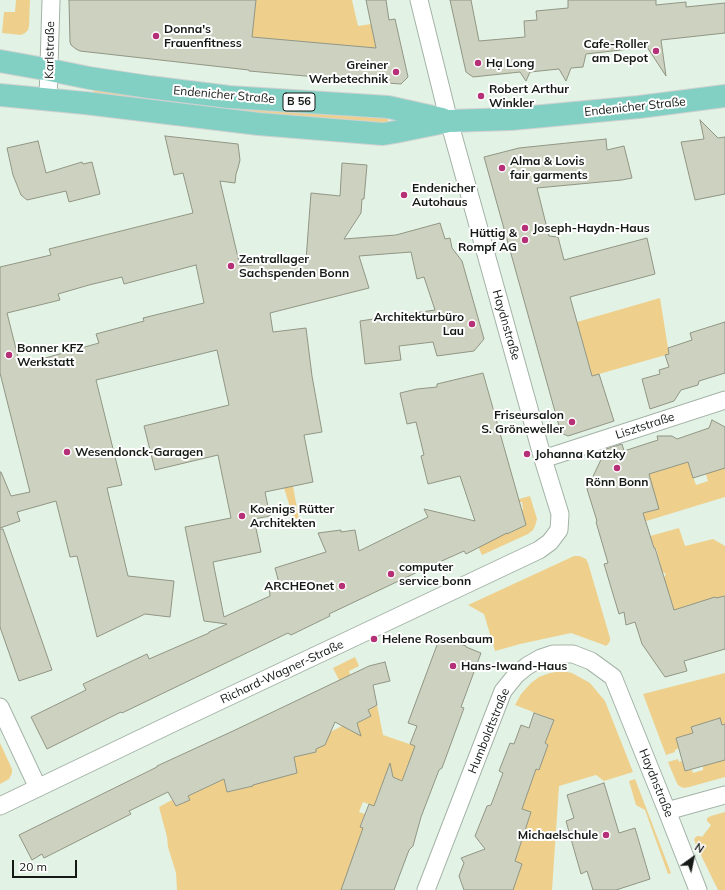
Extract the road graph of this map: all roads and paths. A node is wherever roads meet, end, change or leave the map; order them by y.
1 (51, 0) edge
2 (420, 0) edge
3 (0, 61) edge
4 (50, 70) junction
5 (0, 95) edge
6 (725, 96) edge
7 (48, 100) junction
8 (449, 121) junction
9 (725, 400) edge
10 (543, 459) junction
11 (559, 530) joint
12 (613, 677) joint
13 (0, 706) edge
14 (38, 788) junction
15 (725, 794) edge
16 (0, 806) edge
17 (667, 811) junction
18 (426, 890) edge
19 (698, 890) edge

1 - 4 street, Karlstraße
2 - 8 street, Haydnstraße
3 - 4 main road, Endenicher Straße / B 56
4 - 7 street, Karlstraße
4 - 8 main road, Endenicher Straße / B 56
5 - 7 main road, Endenicher Straße / B 56
6 - 8 main road, Endenicher Straße / B 56
7 - 8 main road, Endenicher Straße / B 56
8 - 10 street, Haydnstraße
9 - 10 street, Lisztstraße
10 - 11 street, Haydnstraße
11 - 14 street, Richard-Wagner-Straße
12 - 17 street, Haydnstraße
12 - 18 street, Humboldtstraße
13 - 14 street
14 - 16 street, Richard-Wagner-Straße
15 - 17 street
17 - 19 street, Haydnstraße

